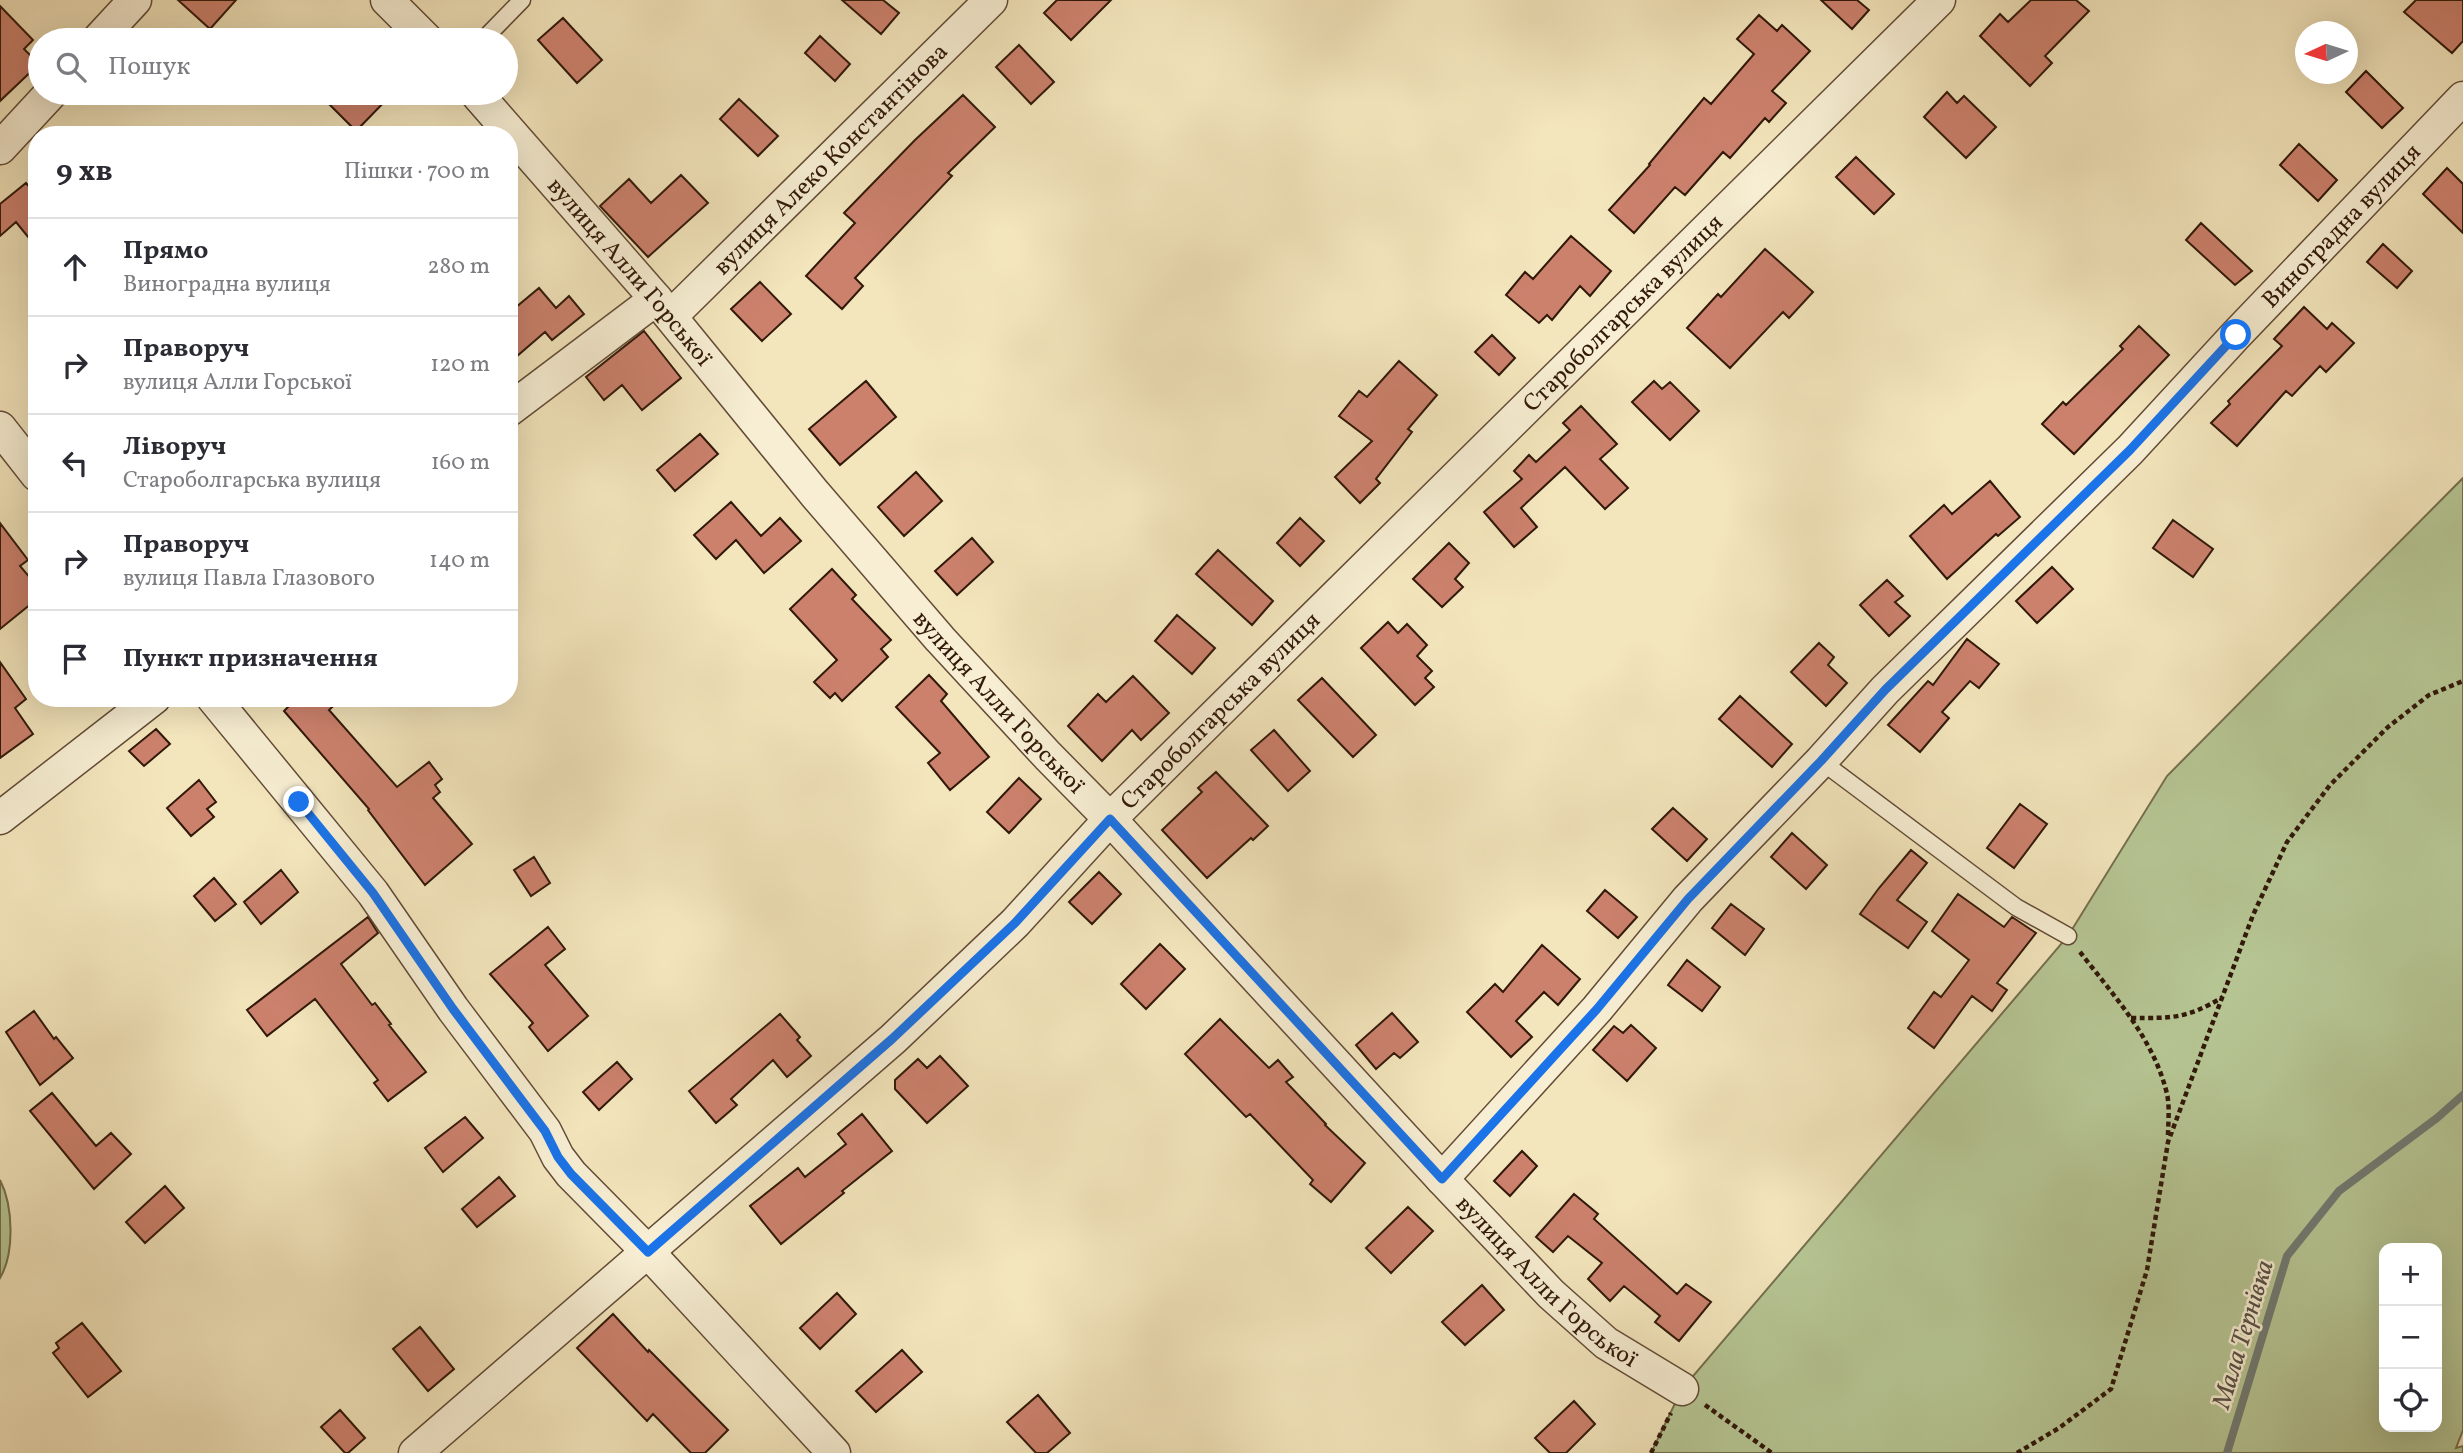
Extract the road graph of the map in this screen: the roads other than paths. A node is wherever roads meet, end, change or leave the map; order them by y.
1 (135, 0) edge
2 (387, 0) edge
3 (522, 0) edge
4 (991, 0) edge
5 (1939, 0) edge
6 (109, 28) edge
7 (415, 28) edge
8 (495, 28) edge
9 (2463, 98) edge
10 (40, 105) edge
11 (486, 105) edge
12 (505, 126) edge
13 (518, 141) edge
14 (0, 148) edge
15 (663, 307) junction
16 (518, 404) edge
17 (0, 428) edge
18 (28, 463) edge
19 (142, 707) edge
20 (220, 707) edge
21 (1821, 761) junction
22 (0, 818) edge
23 (1110, 819) junction
24 (2068, 936) road end
25 (1442, 1179) junction
26 (648, 1252) junction
27 (1682, 1389) road end
28 (415, 1453) edge
29 (834, 1453) edge

1 - 6 street
2 - 7 street
3 - 8 lane
4 - 15 street, вулиця Алеко Константінова
5 - 23 street, Староболгарська вулиця
9 - 21 street, Виноградна вулиця
10 - 14 street
11 - 12 street, вулиця Алли Горської
13 - 15 street, вулиця Алли Горської
15 - 16 street, вулиця Алеко Константінова
15 - 23 street, вулиця Алли Горської
17 - 18 street
19 - 22 street
20 - 26 street
21 - 24 lane
21 - 25 street, Виноградна вулиця
23 - 25 street, вулиця Алли Горської
23 - 26 street, Староболгарська вулиця
25 - 27 street, вулиця Алли Горської
26 - 28 street, Староболгарська вулиця
26 - 29 street

